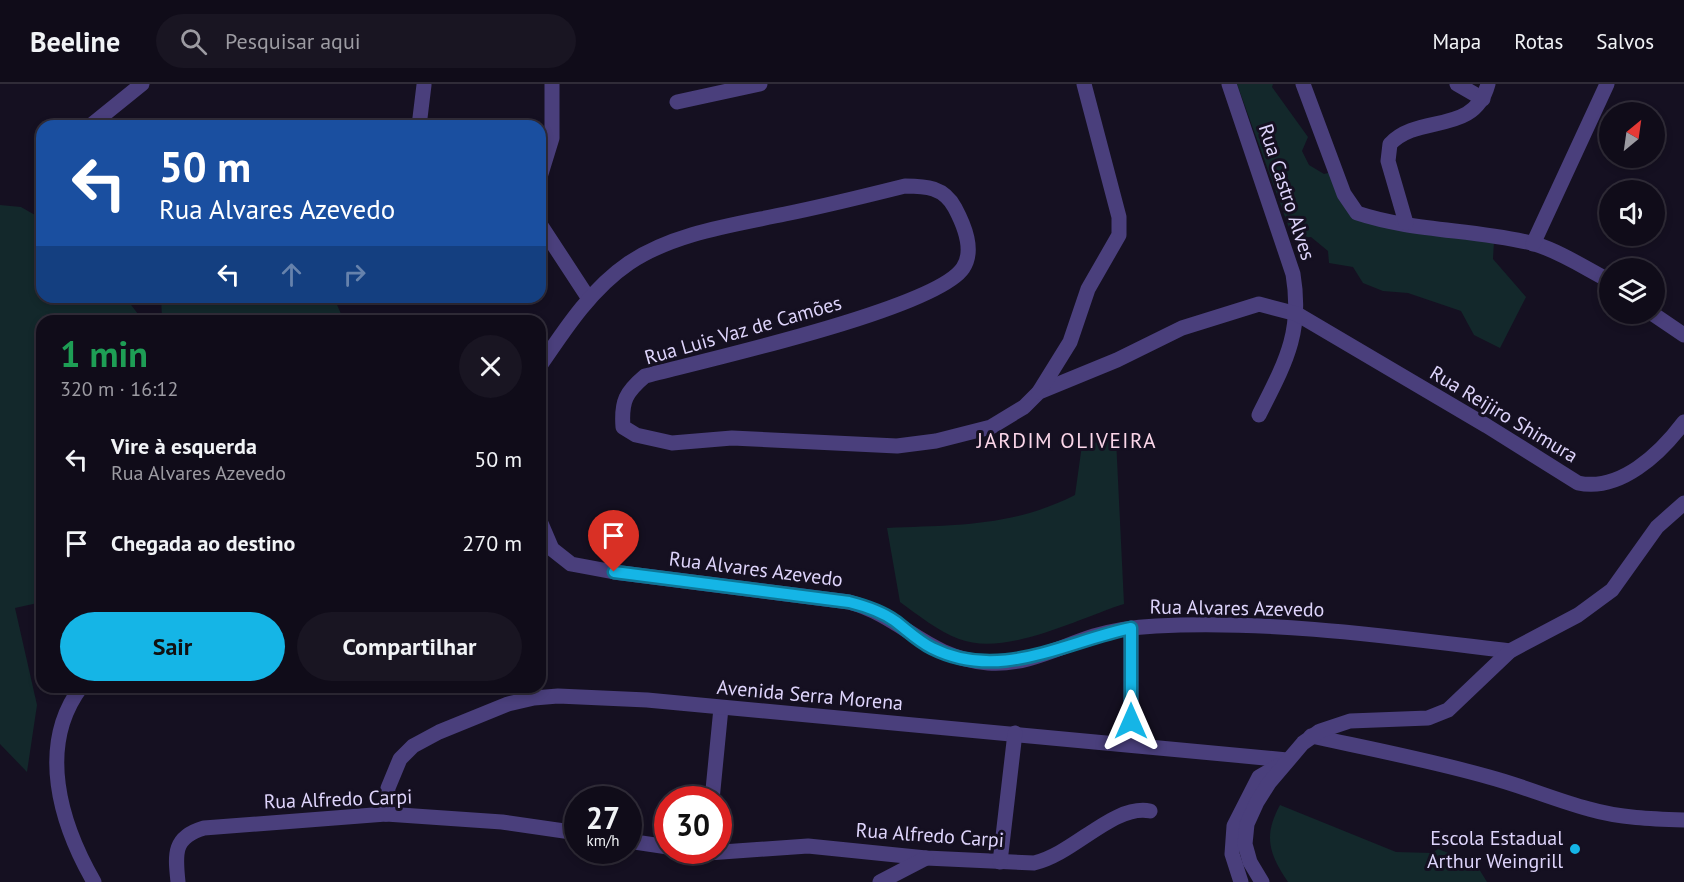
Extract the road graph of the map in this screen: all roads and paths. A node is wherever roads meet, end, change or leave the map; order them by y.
1 (142, 84) edge
2 (422, 84) edge
3 (552, 84) edge
4 (760, 84) edge
5 (1084, 84) edge
6 (1229, 84) edge
7 (1304, 84) edge
8 (1457, 84) edge
9 (1488, 84) edge
10 (1607, 84) edge
11 (1483, 99) junction
12 (677, 102) dead end
13 (97, 120) edge
14 (419, 120) edge
15 (546, 158) edge
16 (1406, 223) junction
17 (546, 233) edge
18 (1533, 244) junction
19 (1599, 275) edge
20 (589, 299) junction
21 (1297, 314) junction
22 (1665, 322) edge
23 (1684, 335) edge
24 (546, 358) edge
25 (1038, 392) junction
26 (1259, 414) dead end
27 (1684, 422) edge
28 (1684, 503) edge
29 (546, 535) edge
30 (1131, 628) junction
31 (1510, 651) junction
32 (76, 693) edge
33 (721, 708) junction
34 (1015, 733) junction
35 (1311, 736) junction
36 (1131, 744) junction
37 (1286, 761) junction
38 (713, 786) edge
39 (1150, 811) dead end
40 (386, 814) junction
41 (1684, 820) edge
42 (564, 831) edge
43 (732, 850) edge
44 (926, 858) junction
45 (1000, 862) junction
46 (94, 882) edge
47 (178, 882) edge
48 (880, 882) edge
49 (1241, 882) edge
50 (1262, 882) edge

1 - 13 street
2 - 14 street
3 - 15 street
4 - 12 street
5 - 25 street
6 - 21 street, Rua Castro Alves
7 - 16 street
8 - 11 street
9 - 11 street
10 - 18 street
11 - 16 street
16 - 18 street
17 - 20 street
18 - 19 street
20 - 24 street
20 - 25 street, Rua Luis Vaz de Camões
21 - 25 street, Rua Luis Vaz de Camões
21 - 26 street, Rua Castro Alves
21 - 27 street, Rua Reijiro Shimura
22 - 23 street
28 - 31 street
29 - 30 street, Rua Alvares Azevedo
30 - 31 street, Rua Alvares Azevedo
30 - 36 street
31 - 35 street
32 - 46 street
33 - 34 street, Avenida Serra Morena
33 - 38 street
33 - 40 street, Avenida Serra Morena
34 - 36 street, Avenida Serra Morena
34 - 45 street
35 - 37 street
35 - 41 street
36 - 37 street, Avenida Serra Morena
37 - 49 street
37 - 50 street
39 - 45 street, Rua Alfredo Carpi
40 - 42 street, Rua Alfredo Carpi
40 - 47 street, Rua Alfredo Carpi
43 - 44 street, Rua Alfredo Carpi
44 - 45 street, Rua Alfredo Carpi
44 - 48 street

